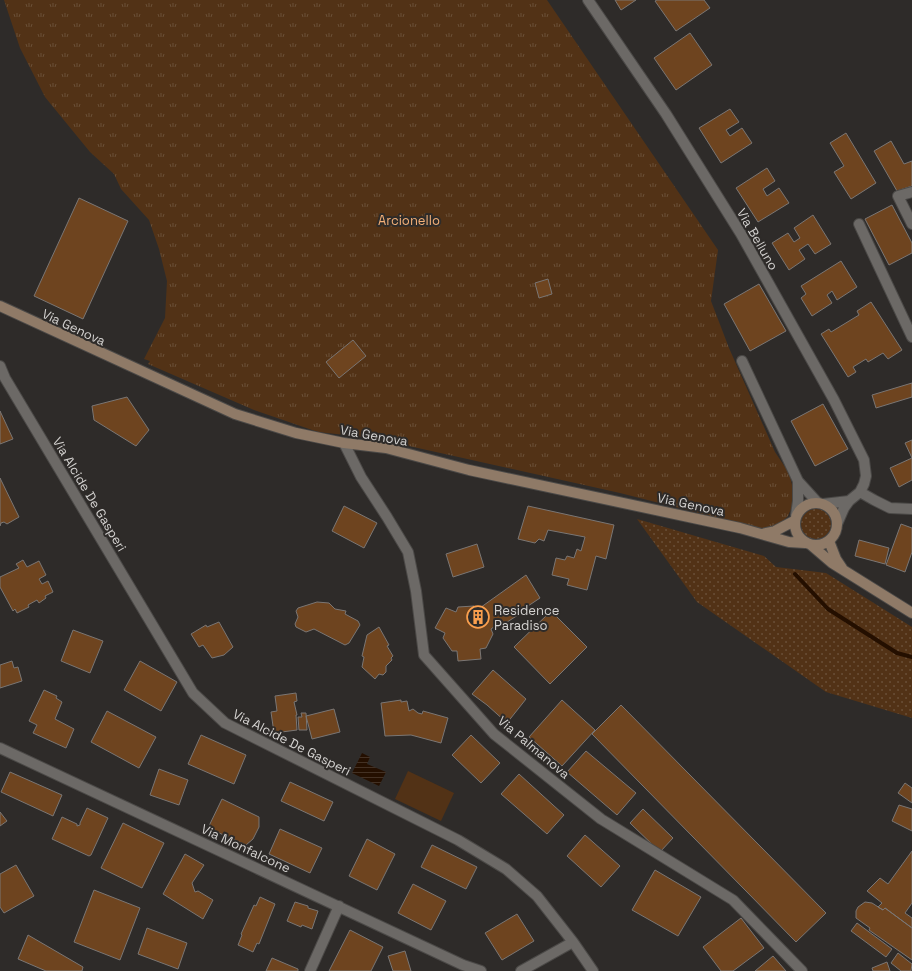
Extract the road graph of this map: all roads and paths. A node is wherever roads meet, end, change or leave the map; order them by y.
1 (588, 0) edge
2 (912, 192) edge
3 (859, 224) dead end
4 (912, 224) edge
5 (0, 306) edge
6 (912, 337) edge
7 (742, 361) dead end
8 (0, 366) edge
9 (344, 443) junction
10 (798, 481) junction
11 (860, 492) junction
12 (849, 501) junction
13 (821, 504) junction
14 (912, 509) edge
15 (795, 518) junction
16 (837, 524) junction
17 (762, 534) junction
18 (829, 541) junction
19 (808, 544) junction
20 (853, 577) junction
21 (912, 613) edge
22 (0, 748) edge
23 (339, 906) junction
24 (573, 942) junction
25 (310, 971) edge
26 (481, 971) edge
27 (521, 971) edge
28 (593, 971) edge
29 (802, 971) edge

1 - 11 street, Via Belluno
2 - 4 street
3 - 6 street
5 - 9 main road, Via Genova
7 - 10 street
8 - 24 street, Via Alcide De Gasperi
9 - 17 main road, Via Genova
9 - 29 street, Via Palmanova
10 - 13 street
10 - 15 street
11 - 12 street
11 - 14 street
12 - 13 street
12 - 16 street
13 - 15 main road
13 - 16 main road
15 - 17 main road
15 - 19 main road
16 - 18 main road
17 - 19 main road, Via Genova
18 - 19 main road
18 - 20 main road
19 - 20 main road
20 - 21 main road
22 - 23 street, Via Monfalcone
23 - 25 street
23 - 26 street, Via Monfalcone
24 - 27 street
24 - 28 street

